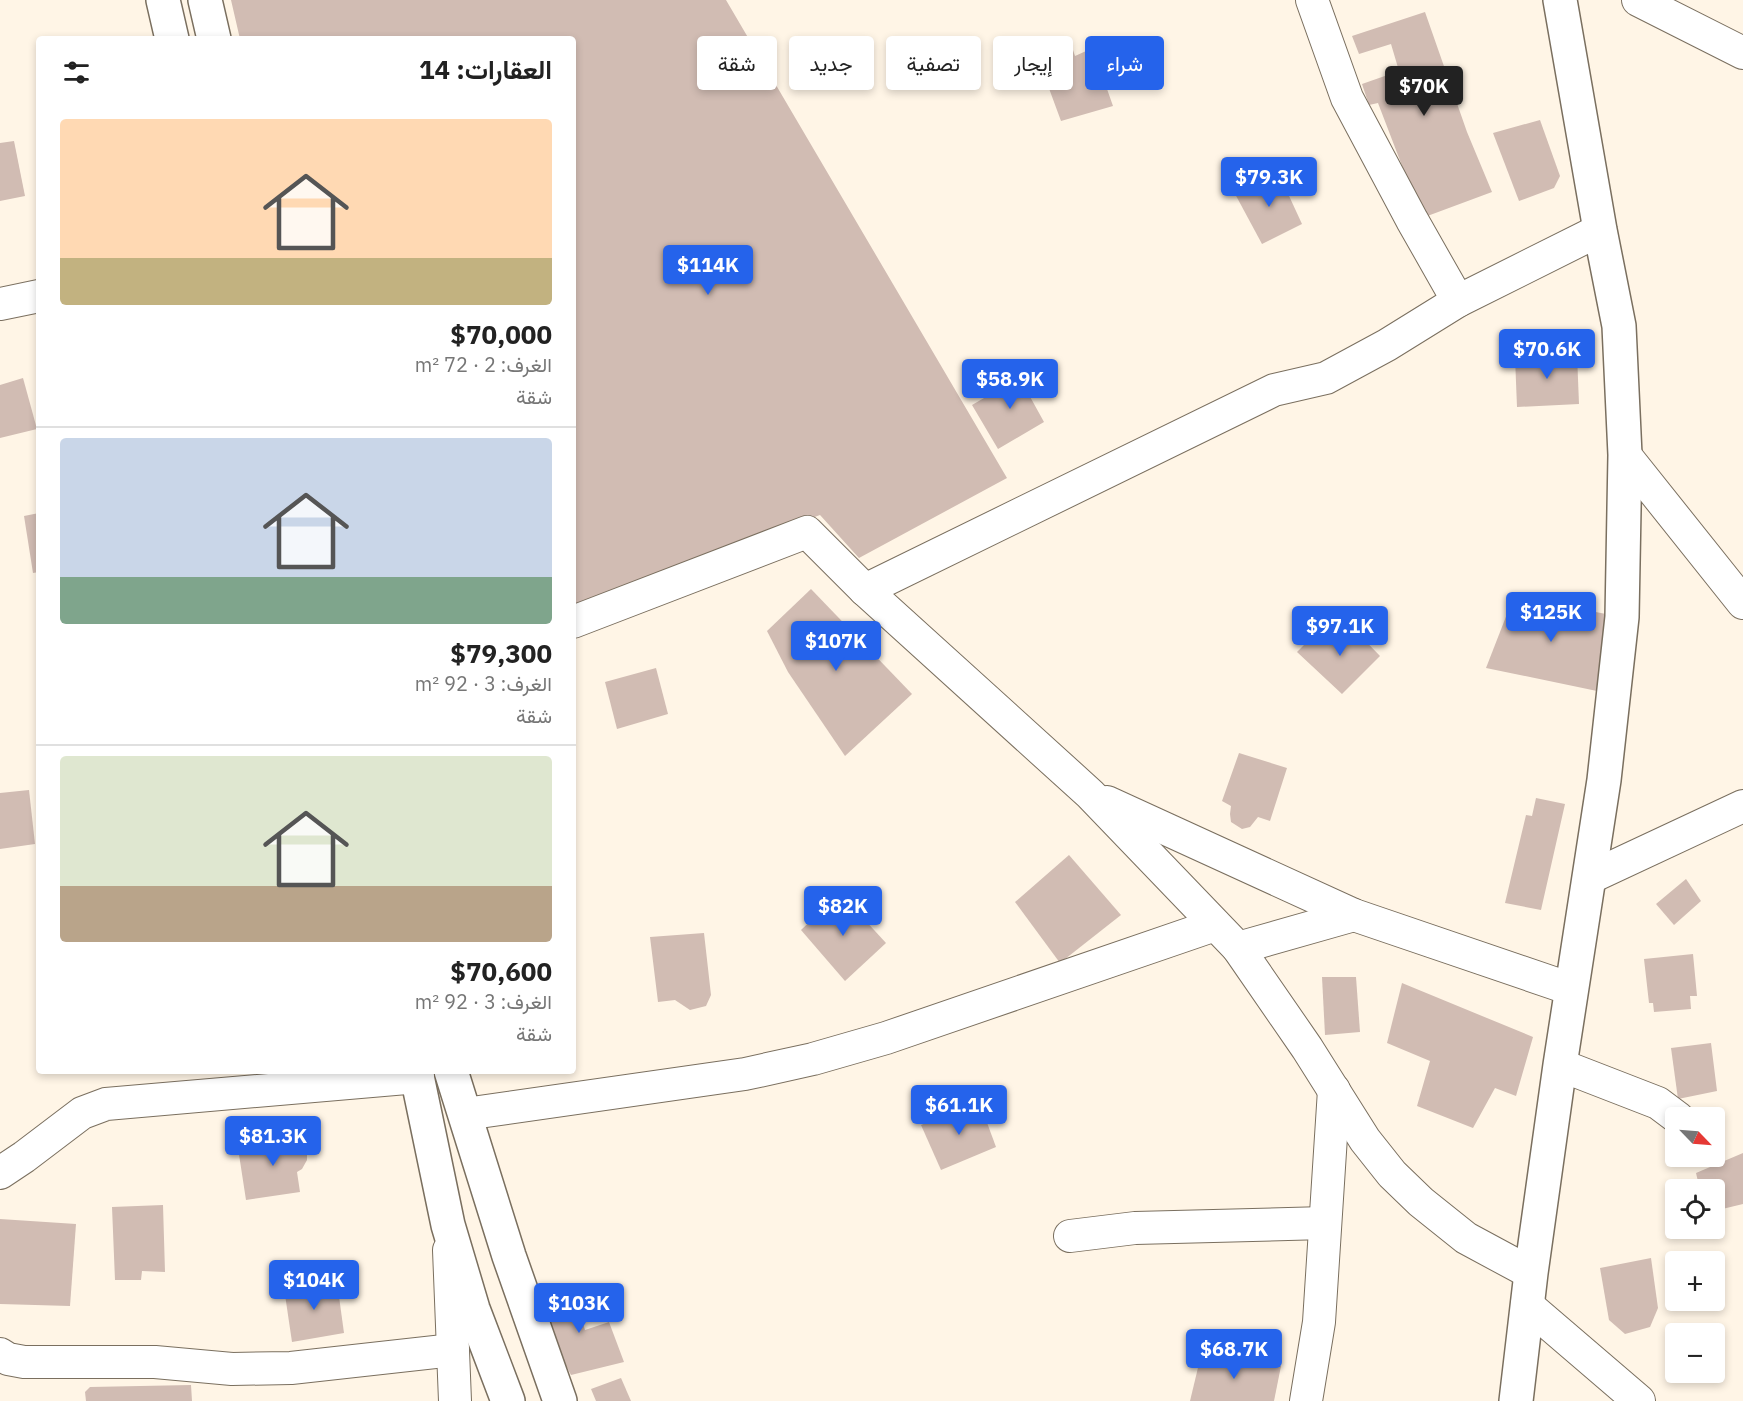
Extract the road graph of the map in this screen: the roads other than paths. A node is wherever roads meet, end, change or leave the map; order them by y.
1 (163, 0) edge
2 (205, 0) edge
3 (1312, 0) edge
4 (1560, 0) edge
5 (1638, 0) edge
6 (171, 36) edge
7 (213, 36) edge
8 (1743, 53) edge
9 (1600, 230) junction
10 (36, 297) edge
11 (1458, 301) junction
12 (0, 304) edge
13 (1626, 455) junction
14 (865, 590) junction
15 (1743, 603) edge
16 (576, 621) edge
17 (1090, 794) junction
18 (1743, 806) edge
19 (1589, 878) junction
20 (1354, 915) junction
21 (1215, 925) junction
22 (1238, 948) junction
23 (1571, 989) junction
24 (1560, 1065) junction
25 (417, 1074) edge
26 (452, 1074) edge
27 (1334, 1090) junction
28 (1665, 1108) edge
29 (465, 1114) junction
30 (0, 1173) edge
31 (1325, 1223) junction
32 (448, 1225) junction
33 (1070, 1236) dead end
34 (1531, 1273) junction
35 (1527, 1305) junction
36 (453, 1350) junction
37 (0, 1354) edge
38 (455, 1401) edge
39 (508, 1401) edge
40 (560, 1401) edge
41 (1306, 1401) edge
42 (1516, 1401) edge
43 (1639, 1401) edge

1 - 6 street
2 - 7 street
3 - 11 street
4 - 9 street
5 - 8 street
9 - 11 street
9 - 13 street
10 - 12 street
11 - 14 street
13 - 15 street
13 - 19 street
14 - 16 street
14 - 17 street
17 - 20 street
17 - 21 street
18 - 19 street
19 - 23 street
20 - 22 street
20 - 23 street
21 - 22 street
21 - 29 street
22 - 27 street
23 - 24 street
24 - 28 street
24 - 34 street
25 - 30 street
25 - 32 street
26 - 29 street
27 - 31 street
27 - 34 street
29 - 40 street
31 - 33 street
31 - 41 street
32 - 36 street
32 - 39 street
34 - 35 street
35 - 42 street
35 - 43 street
36 - 37 street
36 - 38 street

